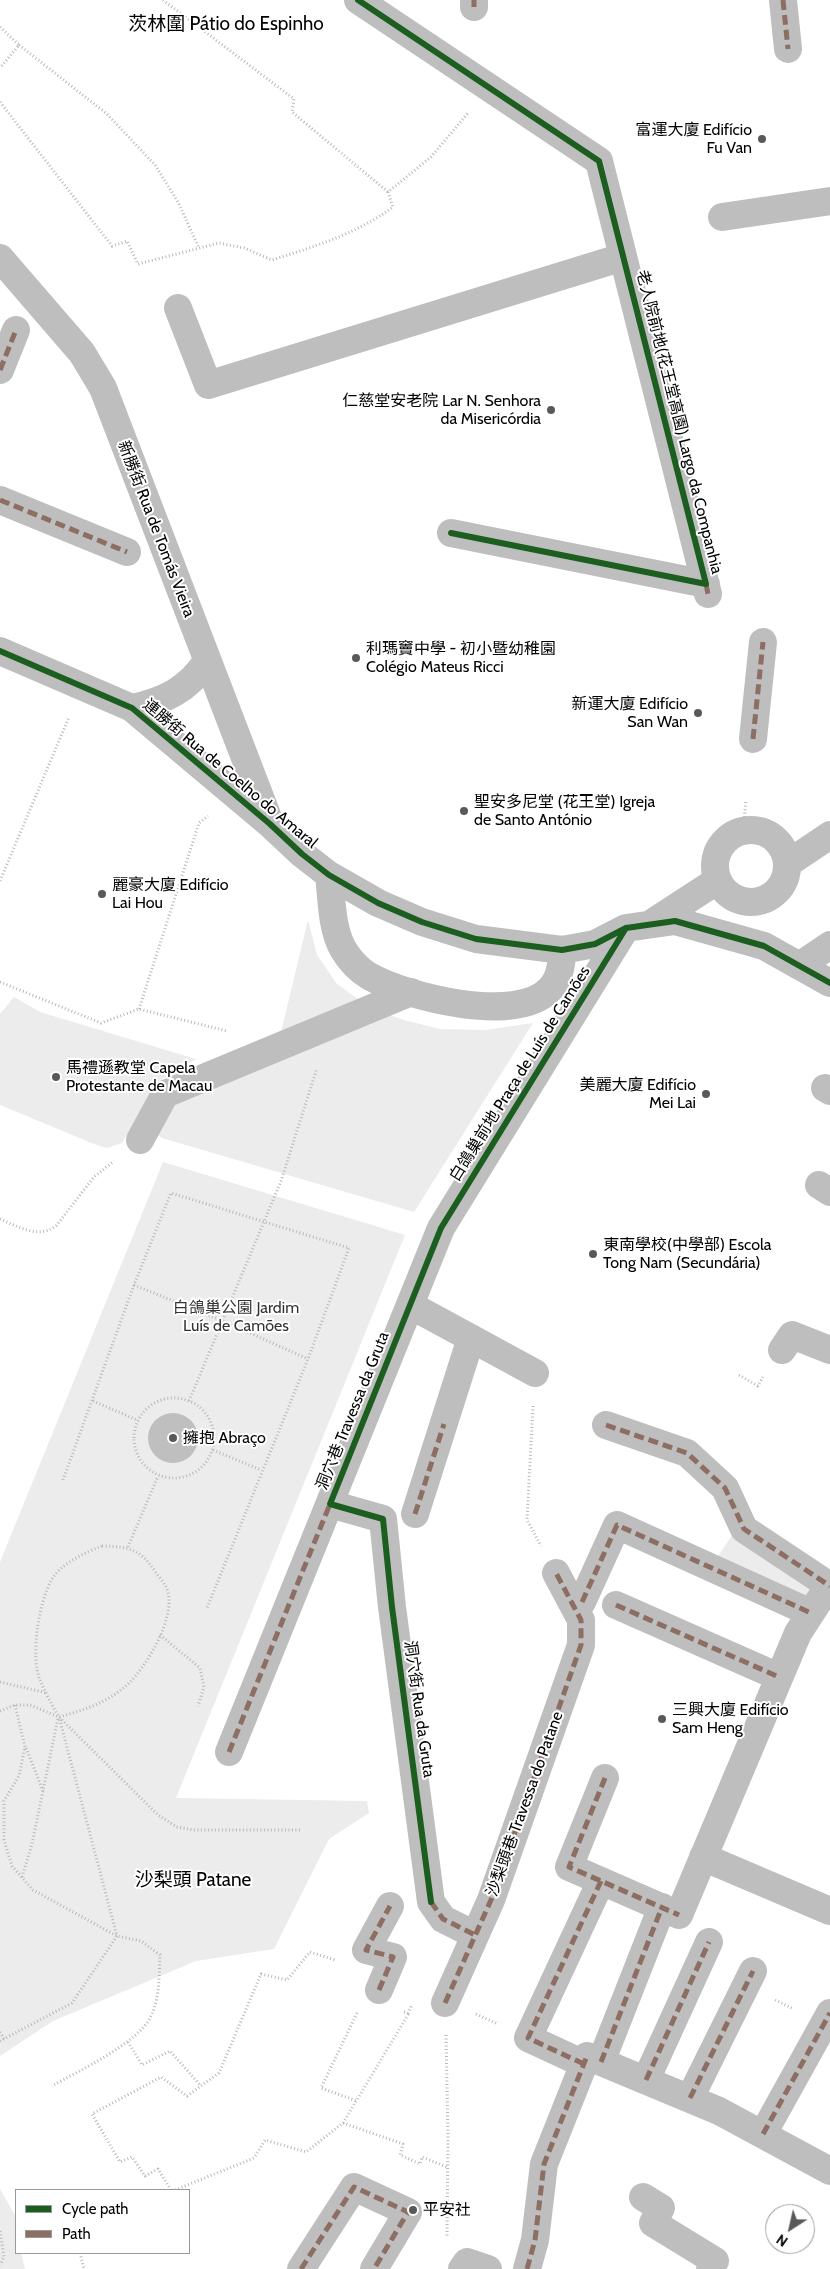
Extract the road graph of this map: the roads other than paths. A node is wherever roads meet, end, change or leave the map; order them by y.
1 (358, 0) edge
2 (783, 0) edge
3 (788, 49) dead end
4 (830, 200) edge
5 (722, 217) dead end
6 (623, 257) junction
7 (0, 258) edge
8 (178, 308) dead end
9 (16, 330) dead end
10 (0, 370) edge
11 (0, 500) edge
12 (451, 533) dead end
13 (127, 552) dead end
14 (764, 642) dead end
15 (0, 651) edge
16 (207, 661) junction
17 (132, 708) junction
18 (753, 739) dead end
19 (270, 824) junction
20 (830, 835) edge
21 (786, 864) junction
22 (330, 875) junction
23 (718, 880) junction
24 (652, 923) junction
25 (626, 928) junction
26 (830, 945) edge
27 (562, 950) junction
28 (799, 966) junction
29 (830, 983) edge
30 (412, 992) junction
31 (140, 1140) road end
32 (410, 1305) junction
33 (471, 1338) junction
34 (782, 1350) dead end
35 (830, 1350) edge
36 (535, 1373) road end
37 (606, 1425) dead end
38 (330, 1504) junction
39 (415, 1514) dead end
40 (383, 1519) joint
41 (556, 1573) dead end
42 (830, 1585) edge
43 (576, 1602) junction
44 (616, 1605) dead end
45 (811, 1613) junction
46 (779, 1678) junction
47 (229, 1752) dead end
48 (606, 1778) dead end
49 (703, 1857) junction
50 (601, 1881) junction
51 (390, 1906) dead end
52 (670, 1911) junction
53 (830, 1911) edge
54 (475, 1935) junction
55 (709, 1942) dead end
56 (750, 1978) road end
57 (379, 1990) dead end
58 (448, 1996) road end
59 (827, 2018) edge
60 (591, 2061) junction
61 (646, 2080) junction
62 (690, 2098) junction
63 (763, 2134) junction
64 (830, 2171) edge
65 (643, 2197) dead end
66 (301, 2269) edge
67 (374, 2269) edge
68 (527, 2269) edge
69 (710, 2269) edge

1 - 6 street, 老人院前地(花王堂高園) Largo da Companhia
2 - 3 street
4 - 5 street
6 - 8 street, 老人院前地(花王堂高園) Largo da Companhia
6 - 12 street, 老人院前地(花王堂高園) Largo da Companhia
7 - 16 street, 新勝街 Rua de Tomás Vieira
9 - 10 street
11 - 13 street
14 - 18 street
15 - 17 street, 連勝街 Rua de Coelho do Amaral
16 - 17 street
16 - 19 street, 新勝街 Rua de Tomás Vieira
17 - 19 street, 連勝街 Rua de Coelho do Amaral
19 - 22 street, 連勝街 Rua de Coelho do Amaral
20 - 21 street
21 - 23 street
21 - 23 street
22 - 27 street, 白鴿巢前地 Praça de Luís de Camões
22 - 30 street
23 - 24 street
24 - 25 street
24 - 28 street
25 - 27 street, 白鴿巢前地 Praça de Luís de Camões
25 - 32 street, 白鴿巢前地 Praça de Luís de Camões
26 - 28 street
27 - 30 street
28 - 29 street
30 - 31 street
32 - 33 street
32 - 38 street, 洞穴巷 Travessa da Gruta
33 - 36 street
33 - 39 street
34 - 35 street
37 - 42 street
38 - 40 street, 洞穴巷 Travessa da Gruta
38 - 47 street, 洞穴巷 Travessa da Gruta
40 - 54 street, 洞穴街 Rua da Gruta
41 - 43 street, 沙梨頭巷 Travessa do Patane
42 - 45 street
43 - 45 street
43 - 54 street, 沙梨頭巷 Travessa do Patane
44 - 46 street
45 - 46 street
46 - 49 street
48 - 50 street
49 - 52 street
49 - 53 street
50 - 52 street
50 - 60 street
51 - 57 street
52 - 60 street
54 - 58 street, 沙梨頭巷 Travessa do Patane
55 - 61 street
56 - 62 street
59 - 63 street
60 - 61 street
60 - 68 street
61 - 62 street
62 - 63 street
63 - 64 street
65 - 69 street
66 - 67 street

